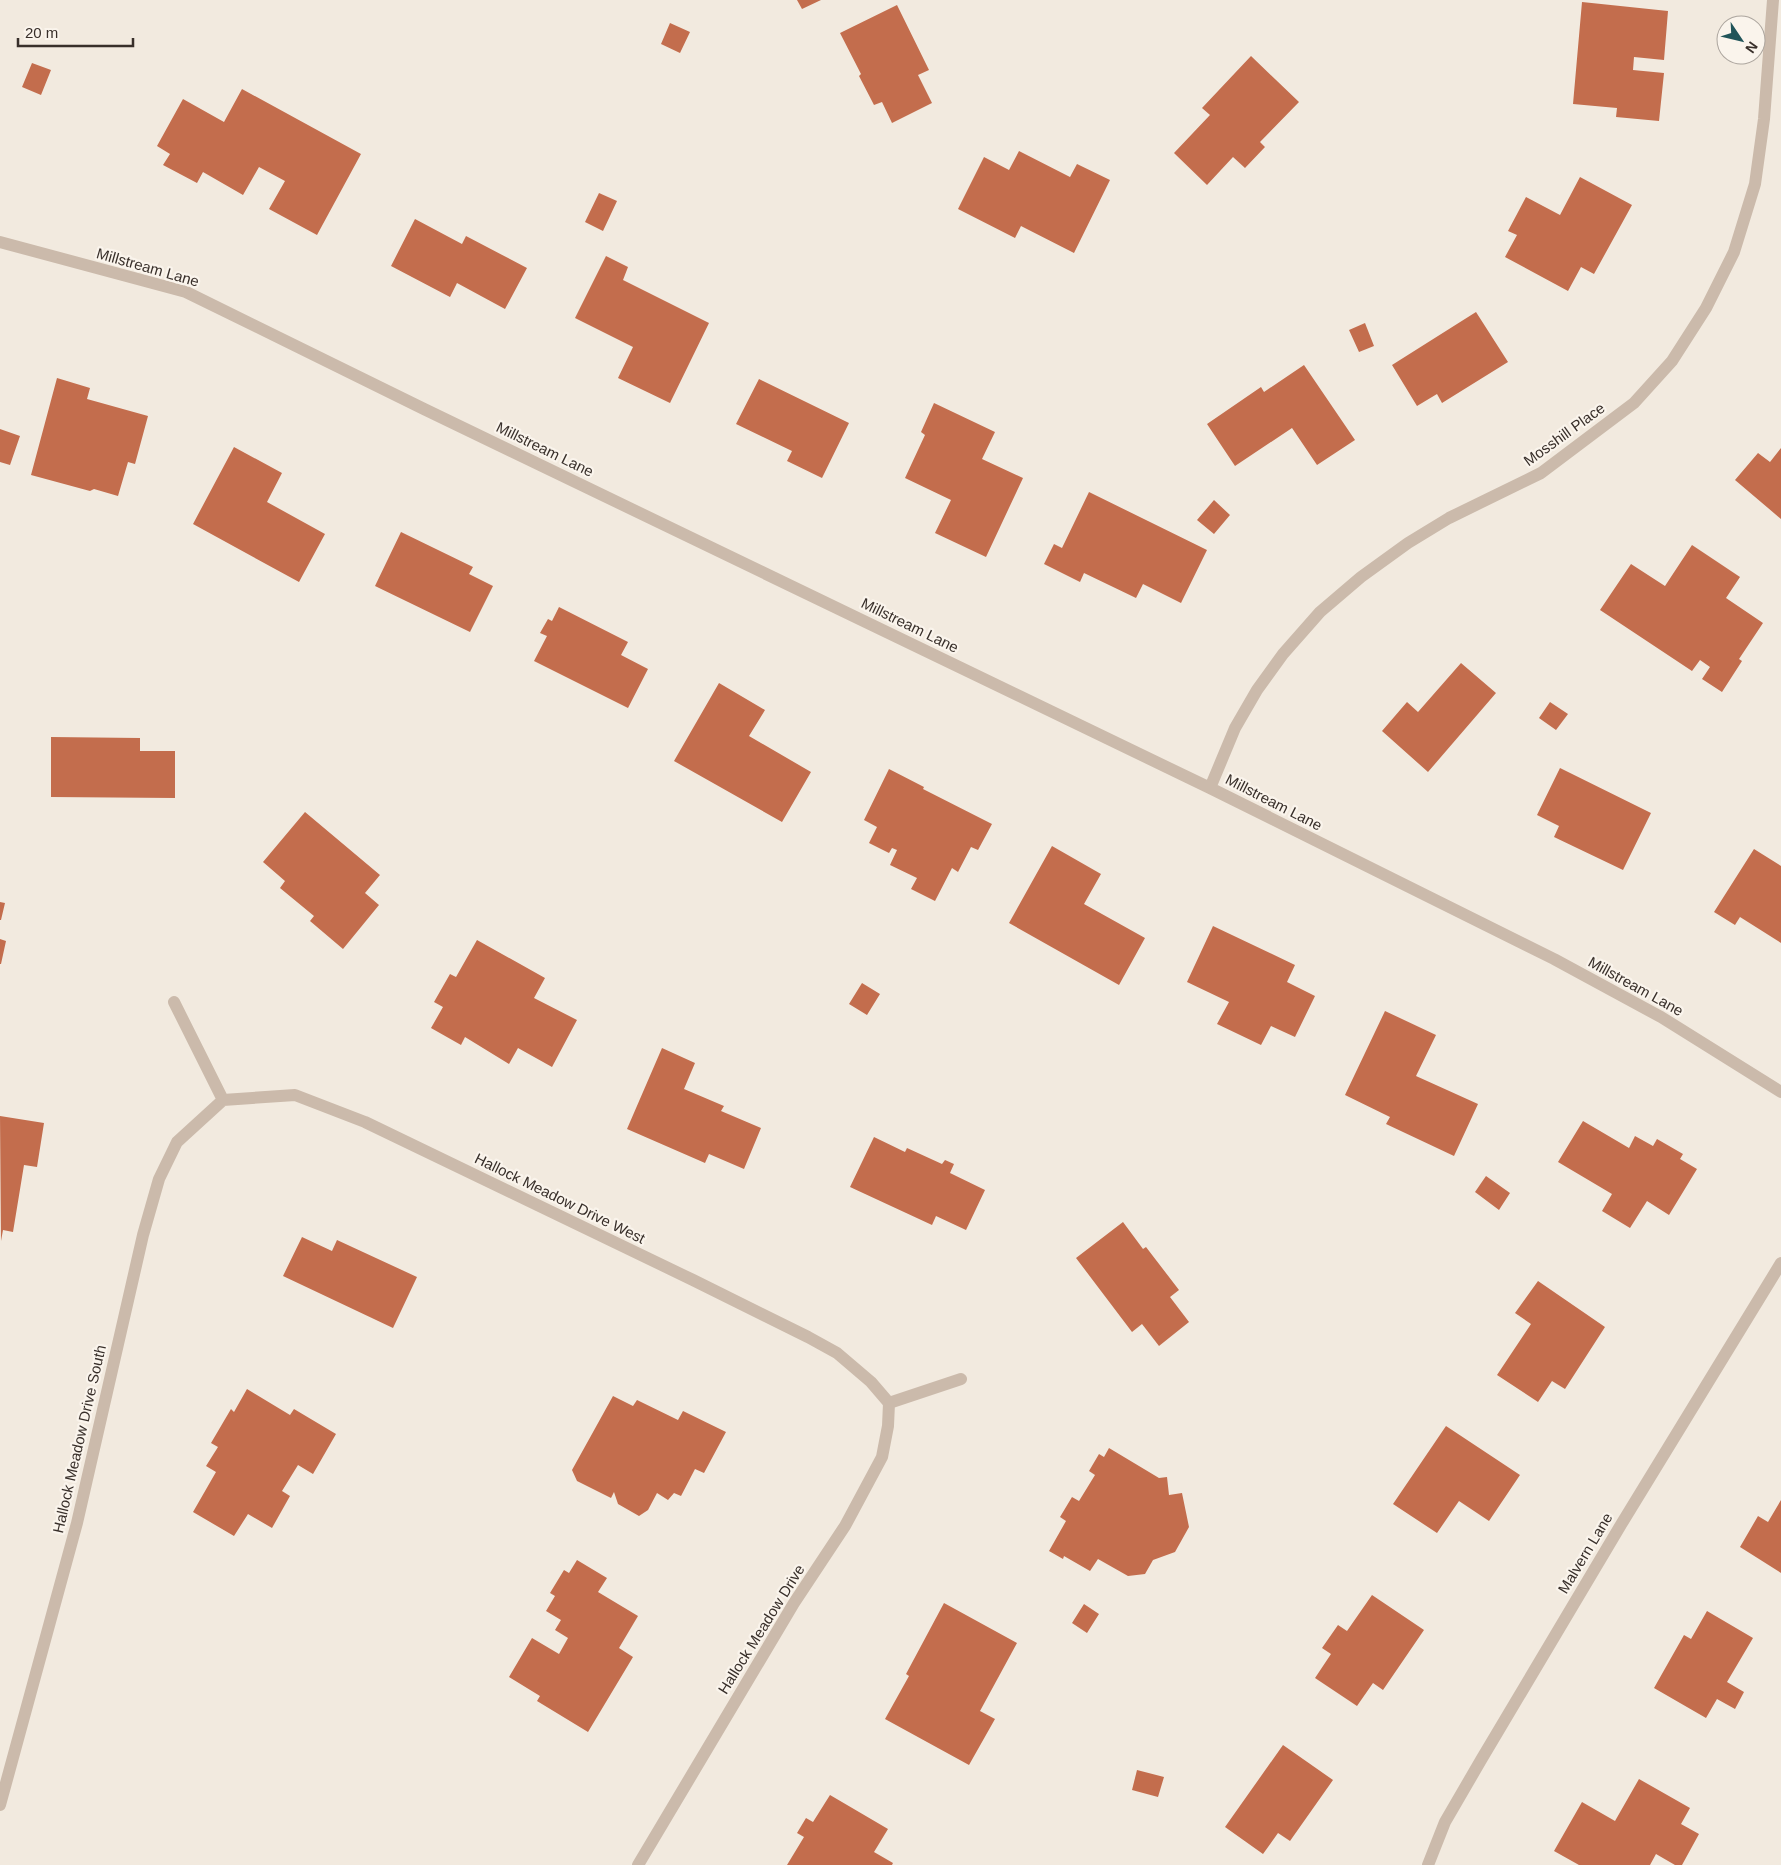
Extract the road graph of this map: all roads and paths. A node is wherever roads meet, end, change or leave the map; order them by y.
1 (1773, 0) edge
2 (0, 242) edge
3 (1210, 788) junction
4 (174, 1002) dead end
5 (1781, 1092) edge
6 (223, 1100) junction
7 (1781, 1263) edge
8 (961, 1379) dead end
9 (889, 1403) junction
10 (0, 1805) edge
11 (638, 1865) edge
12 (1428, 1865) edge

1 - 3 street, Mosshill Place
2 - 3 street, Millstream Lane
3 - 5 street, Millstream Lane
4 - 6 street
6 - 9 street, Hallock Meadow Drive West
6 - 10 street, Hallock Meadow Drive South
7 - 12 street, Malvern Lane
8 - 9 street
9 - 11 street, Hallock Meadow Drive

